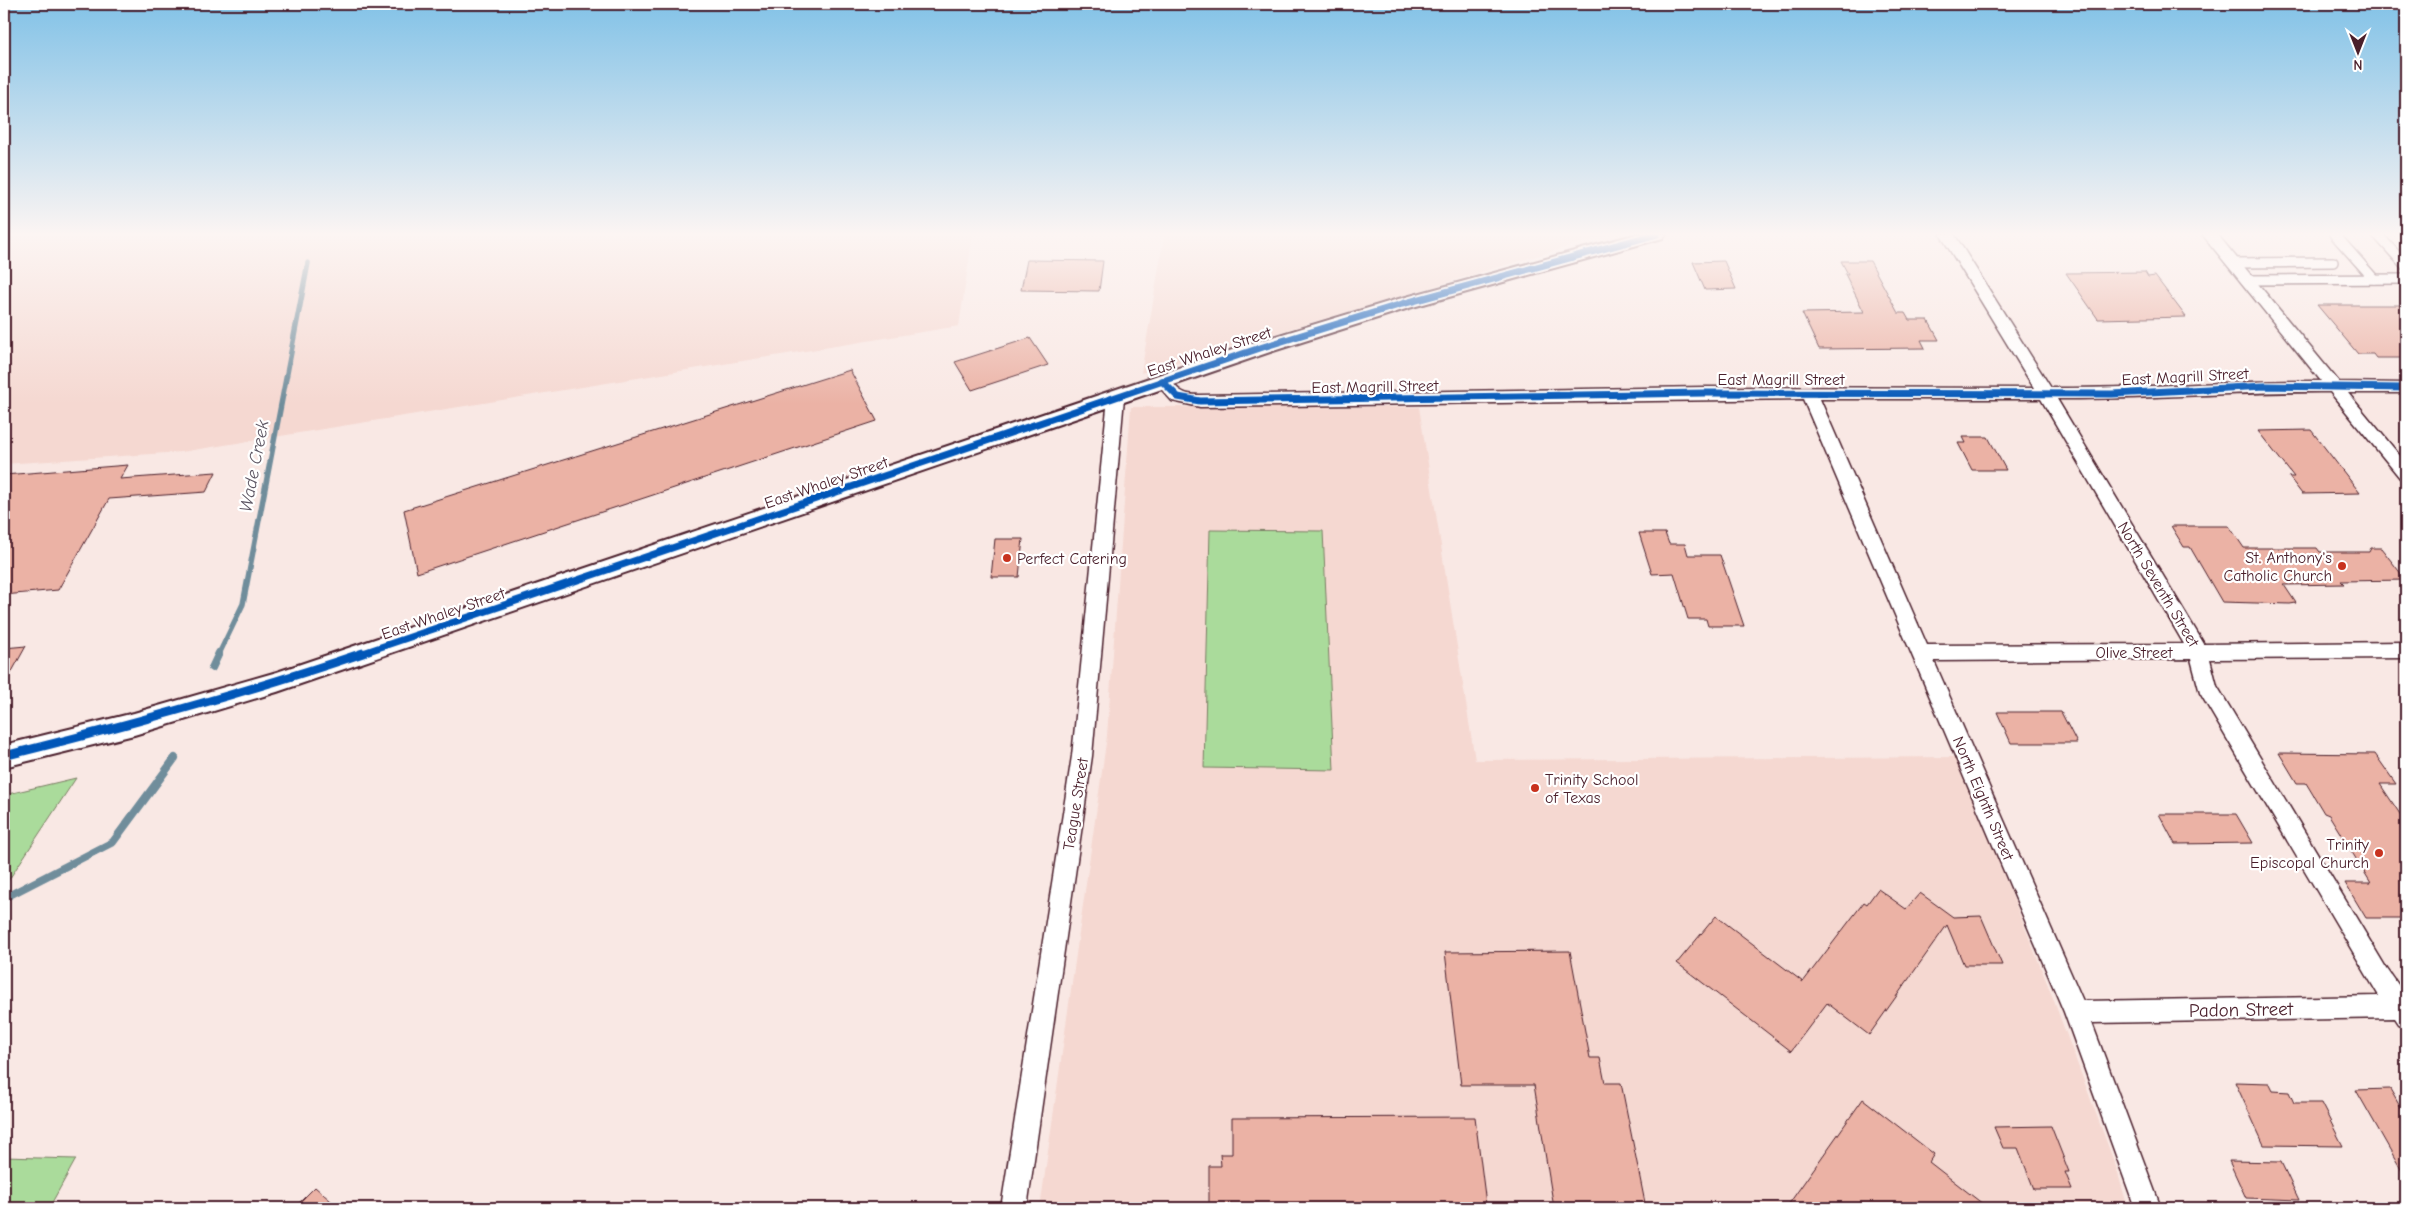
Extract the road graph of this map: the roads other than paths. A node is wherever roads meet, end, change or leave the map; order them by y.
1 (1451, 291) edge
2 (1982, 291) edge
3 (2255, 291) edge
4 (1162, 382) junction
5 (2336, 388) junction
6 (2406, 388) edge
7 (1809, 393) junction
8 (2046, 394) junction
9 (1116, 398) junction
10 (2406, 474) edge
11 (2406, 650) edge
12 (2199, 652) junction
13 (1922, 653) junction
14 (4, 756) edge
15 (2404, 1010) edge
16 (2076, 1012) junction
17 (1014, 1208) edge
18 (2148, 1208) edge

1 - 4 street, East Whaley Street
2 - 8 street, North Seventh Street
3 - 5 street
4 - 7 street, East Magrill Street
4 - 9 street, East Whaley Street
5 - 6 street, East Magrill Street
5 - 8 street, East Magrill Street
5 - 10 street
7 - 8 street, East Magrill Street
7 - 13 street, North Eighth Street
8 - 12 street, North Seventh Street
9 - 14 street, East Whaley Street
9 - 17 street, Teague Street
11 - 12 street, Olive Street
12 - 13 street, Olive Street
12 - 15 street, North Seventh Street
13 - 16 street, North Eighth Street
15 - 16 street, Padon Street
16 - 18 street, North Eighth Street

